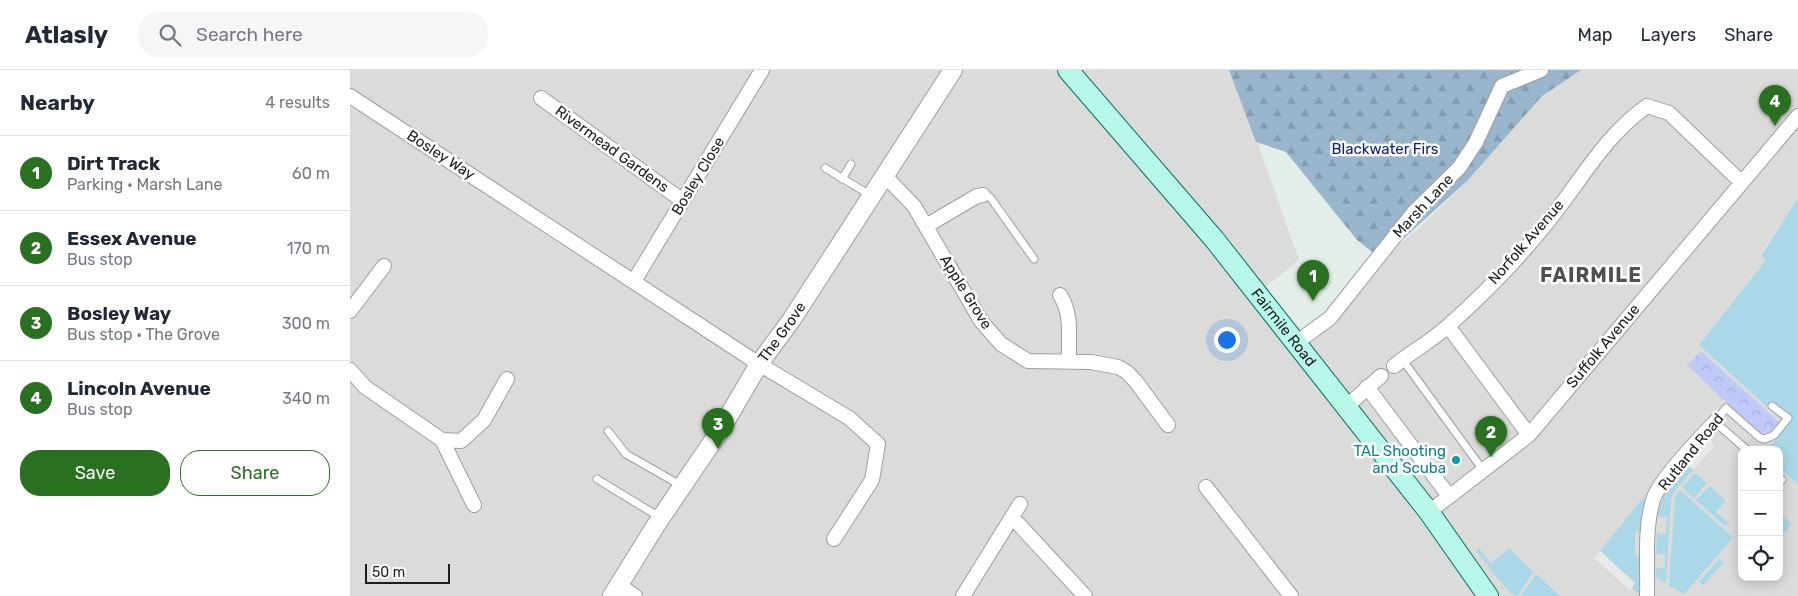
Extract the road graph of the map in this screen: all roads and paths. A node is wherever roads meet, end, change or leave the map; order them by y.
1 (762, 70) edge
2 (953, 70) edge
3 (1068, 70) edge
4 (1541, 70) edge
5 (350, 96) edge
6 (541, 98) dead end
7 (1798, 116) edge
8 (851, 164) dead end
9 (825, 168) dead end
10 (885, 176) junction
11 (842, 179) junction
12 (1741, 182) junction
13 (982, 195) joint
14 (873, 196) junction
15 (683, 201) junction
16 (926, 226) junction
17 (1034, 259) dead end
18 (384, 266) dead end
19 (634, 281) junction
20 (1060, 295) dead end
21 (350, 311) edge
22 (1448, 326) junction
23 (1296, 343) junction
24 (1069, 362) junction
25 (1398, 362) joint
26 (758, 364) junction
27 (350, 370) edge
28 (1381, 376) dead end
29 (507, 379) dead end
30 (1366, 387) junction
31 (1772, 406) dead end
32 (1346, 407) junction
33 (1715, 422) junction
34 (1168, 425) dead end
35 (608, 430) dead end
36 (1529, 435) junction
37 (442, 440) junction
38 (1742, 446) edge
39 (1483, 470) junction
40 (597, 479) dead end
41 (683, 486) junction
42 (1208, 495) dead end
43 (1450, 496) junction
44 (1020, 504) dead end
45 (474, 506) dead end
46 (1429, 512) junction
47 (1012, 517) junction
48 (661, 518) junction
49 (834, 539) dead end
50 (615, 591) edge
51 (1478, 593) edge
52 (635, 596) edge
53 (963, 596) edge
54 (1086, 596) edge
55 (1291, 596) edge
56 (1647, 596) edge

1 - 15 street, Bosley Close
2 - 10 street, The Grove
3 - 23 main road, Fairmile Road
4 - 23 street, Marsh Lane
5 - 19 street, Bosley Way
6 - 15 street, Rivermead Gardens
7 - 12 street, Suffolk Avenue
8 - 11 lane
9 - 11 lane
10 - 14 street, The Grove
10 - 16 street, Apple Grove
11 - 14 lane
12 - 22 street, Norfolk Avenue
12 - 36 street, Suffolk Avenue
13 - 16 street
13 - 17 lane
14 - 26 street, The Grove
15 - 19 street, Bosley Close
16 - 24 street, Apple Grove
18 - 21 street
19 - 26 street, Bosley Way
20 - 24 street
22 - 25 street, Norfolk Avenue
22 - 36 street
23 - 32 main road, Fairmile Road
24 - 34 street, Apple Grove
25 - 39 lane
26 - 41 street, The Grove
26 - 49 street, Bosley Way
27 - 37 street
28 - 30 street
29 - 37 street
30 - 32 street
30 - 43 street
31 - 33 lane, Rutland Road
32 - 46 main road, Fairmile Road
33 - 38 lane
33 - 56 street, Rutland Road
35 - 41 lane
36 - 39 street, Suffolk Avenue
37 - 45 street
39 - 43 street, Suffolk Avenue
40 - 48 lane
41 - 48 street, The Grove
42 - 55 street
43 - 46 street, Suffolk Avenue
44 - 47 street
46 - 51 main road, Fairmile Road
47 - 53 street
47 - 54 street
48 - 50 street, The Grove
50 - 52 street

